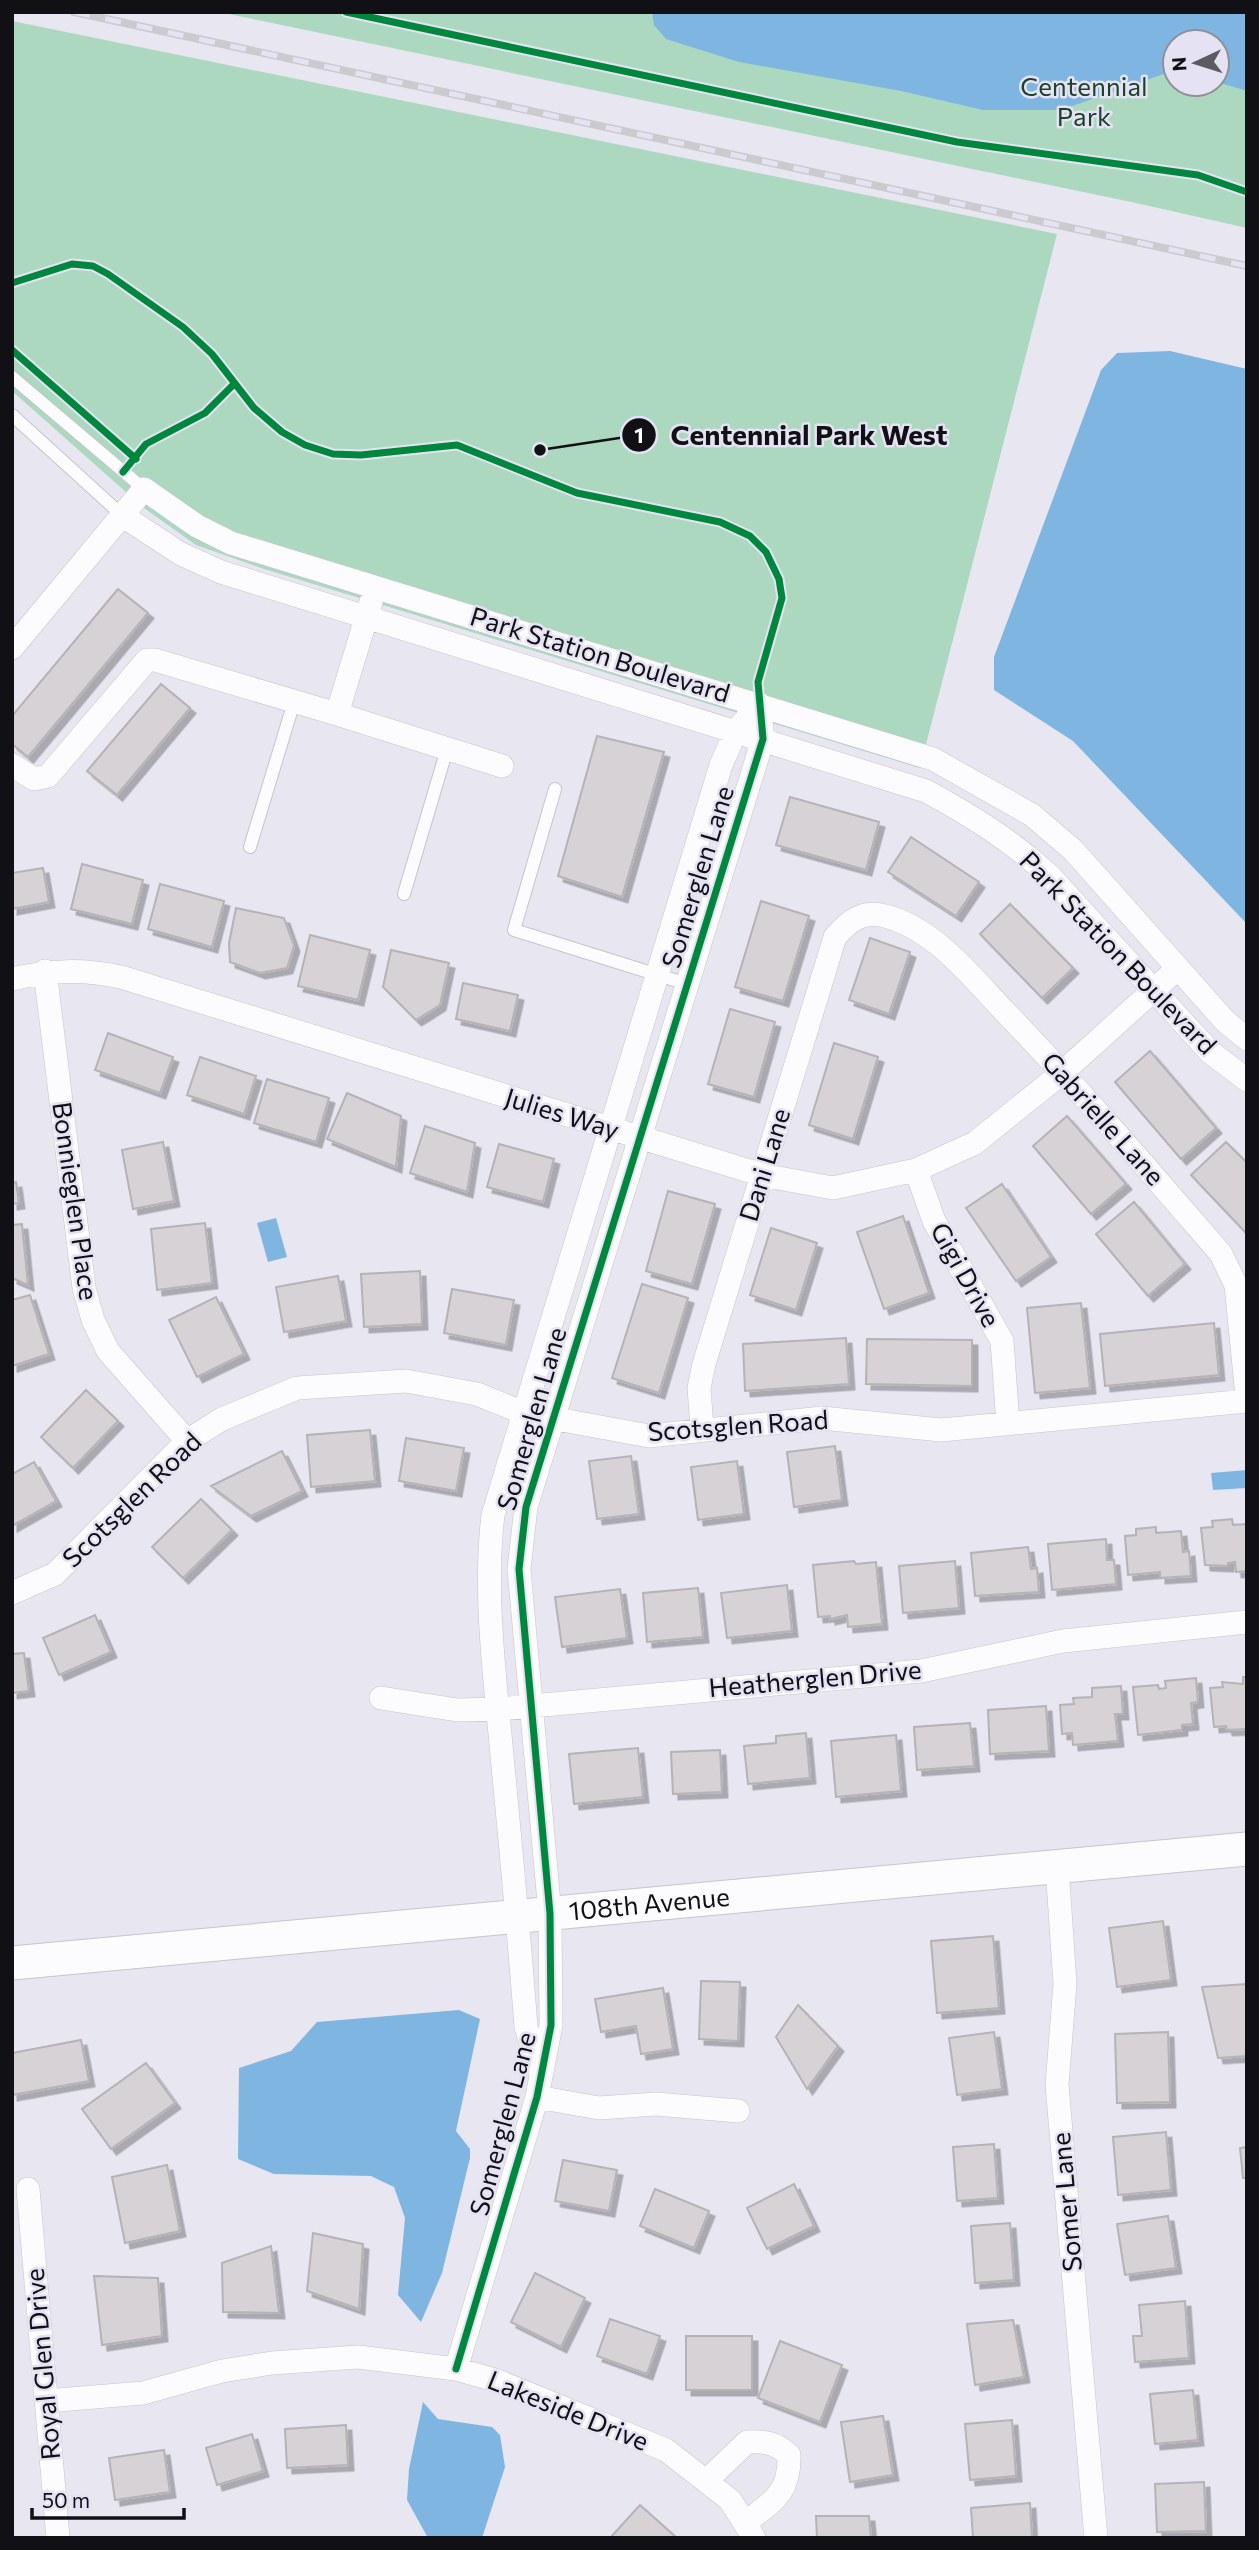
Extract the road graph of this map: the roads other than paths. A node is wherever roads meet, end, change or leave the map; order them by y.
1 (12, 377) edge
2 (12, 415) edge
3 (144, 489) junction
4 (123, 516) junction
5 (376, 586) junction
6 (367, 616) junction
7 (12, 648) edge
8 (295, 702) junction
9 (759, 704) junction
10 (337, 714) junction
11 (736, 731) junction
12 (763, 739) junction
13 (447, 749) junction
14 (12, 765) edge
15 (502, 766) dead end
16 (555, 789) dead end
17 (250, 847) dead end
18 (404, 894) dead end
19 (861, 915) joint
20 (1178, 968) junction
21 (45, 971) junction
22 (657, 975) junction
23 (12, 979) edge
24 (687, 984) junction
25 (1152, 991) junction
26 (1247, 1040) edge
27 (1063, 1072) junction
28 (1247, 1080) edge
29 (609, 1129) junction
30 (639, 1138) junction
31 (916, 1170) junction
32 (762, 1175) junction
33 (1247, 1399) edge
34 (524, 1413) junction
35 (553, 1418) junction
36 (1008, 1424) junction
37 (702, 1428) junction
38 (187, 1441) junction
39 (12, 1593) edge
40 (1247, 1622) edge
41 (381, 1698) dead end
42 (531, 1705) junction
43 (498, 1709) junction
44 (1247, 1849) edge
45 (1056, 1867) junction
46 (534, 1915) junction
47 (12, 1963) edge
48 (540, 2072) junction
49 (537, 2097) junction
50 (738, 2111) dead end
51 (28, 2189) dead end
52 (456, 2369) junction
53 (46, 2401) junction
54 (706, 2481) junction
55 (750, 2531) edge
56 (58, 2538) edge
57 (1096, 2538) edge

1 - 3 lane
2 - 4 lane
3 - 4 street
3 - 5 street, Park Station Boulevard
4 - 6 street, Park Station Boulevard
4 - 7 street
5 - 6 street
5 - 9 street, Park Station Boulevard
6 - 10 street
6 - 11 street, Park Station Boulevard
8 - 10 street
8 - 14 street
8 - 17 lane
9 - 11 street, Somerglen Lane
9 - 12 street, Somerglen Lane
9 - 20 street, Park Station Boulevard
10 - 13 street
11 - 12 street, Park Station Boulevard
11 - 22 street, Somerglen Lane
12 - 24 street, Somerglen Lane
12 - 25 street, Park Station Boulevard
13 - 15 street
13 - 18 lane
16 - 22 lane
19 - 27 street, Gabrielle Lane
19 - 32 street, Dani Lane
20 - 25 street, Julies Way
20 - 26 street, Park Station Boulevard
21 - 23 street, Julies Way
21 - 29 street, Julies Way
21 - 38 street, Bonnieglen Place
22 - 24 lane
22 - 29 street, Somerglen Lane
24 - 30 street, Somerglen Lane
25 - 27 street, Julies Way
25 - 28 street, Park Station Boulevard
27 - 31 street, Julies Way
27 - 33 street, Gabrielle Lane
29 - 30 street, Julies Way
29 - 34 street, Somerglen Lane
30 - 32 street, Julies Way
30 - 35 street, Somerglen Lane
31 - 32 street, Julies Way
31 - 36 street, Gigi Drive
32 - 37 street, Dani Lane
33 - 36 street, Scotsglen Road
34 - 35 street, Scotsglen Road
34 - 38 street, Scotsglen Road
34 - 43 street, Somerglen Lane
35 - 37 street, Scotsglen Road
35 - 42 street, Somerglen Lane
36 - 37 street, Scotsglen Road
38 - 39 street, Scotsglen Road
40 - 42 street, Heatherglen Drive
41 - 43 street, Heatherglen Drive
42 - 43 street, Heatherglen Drive
42 - 46 street, Somerglen Lane
43 - 46 street, Somerglen Lane
44 - 45 street, 108th Avenue
45 - 46 street, 108th Avenue
45 - 57 street, Somer Lane
46 - 47 street, 108th Avenue
46 - 48 street, Somerglen Lane
46 - 48 street, Somerglen Lane
48 - 49 street, Somerglen Lane
49 - 50 street
49 - 52 street, Somerglen Lane
51 - 53 street, Royal Glen Drive
52 - 53 street, Lakeside Drive
52 - 54 street, Lakeside Drive
53 - 56 street, Royal Glen Drive
54 - 55 street, Lakeside Drive
54 - 55 street, Lakeside Drive

